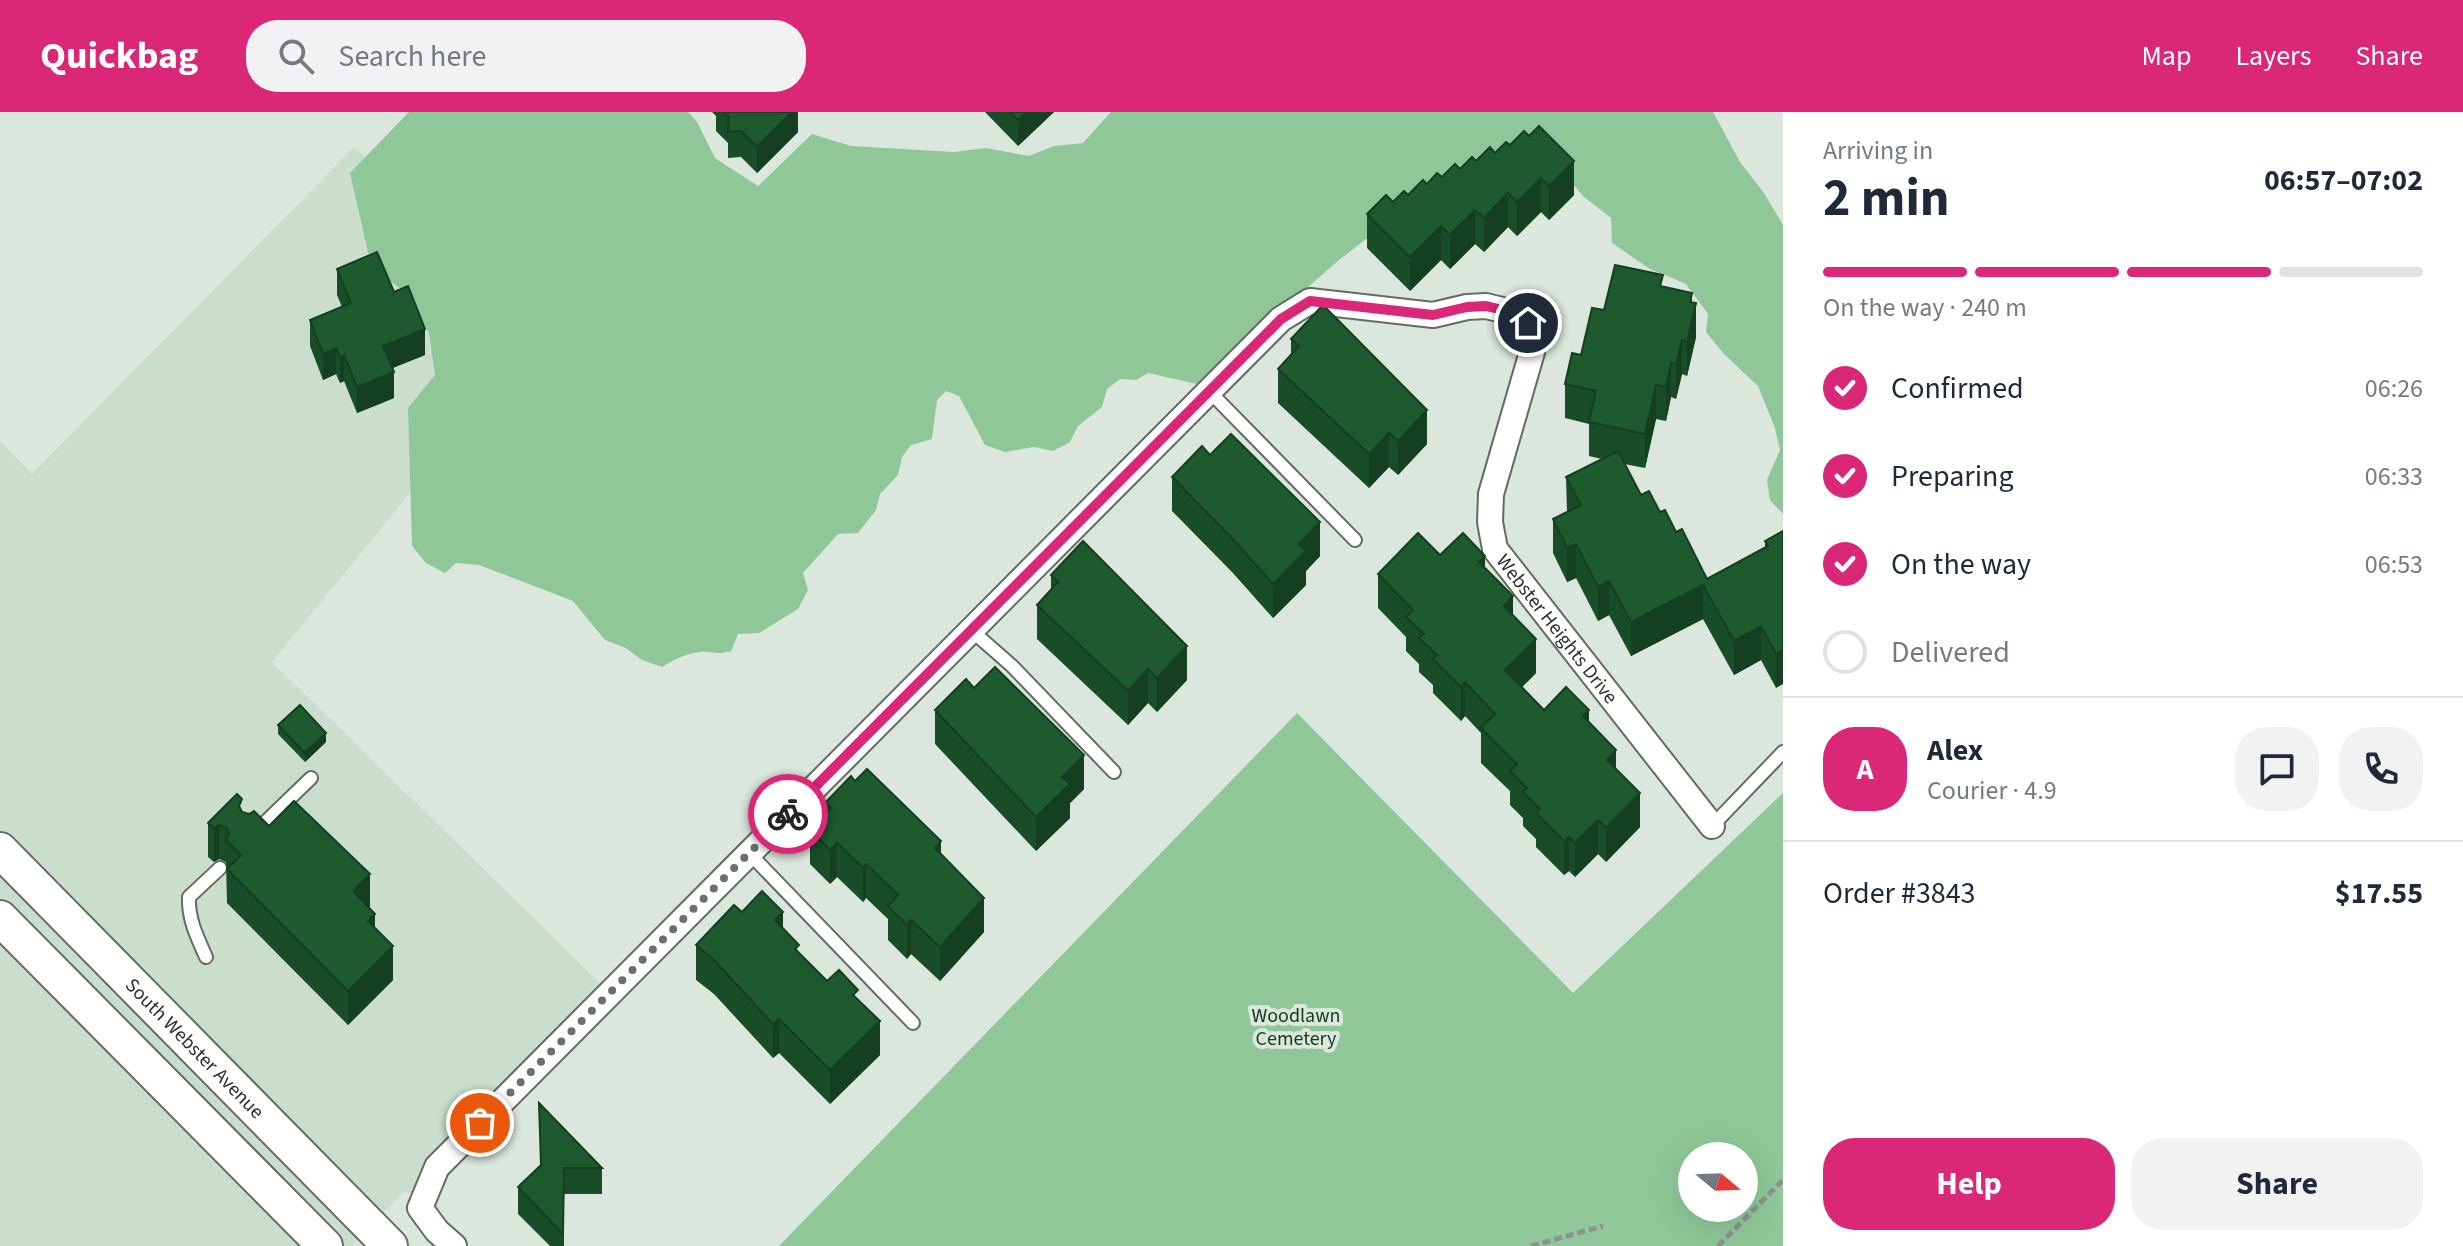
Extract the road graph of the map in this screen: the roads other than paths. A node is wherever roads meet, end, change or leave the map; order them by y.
1 (1209, 391) junction
2 (1355, 540) dead end
3 (971, 630) junction
4 (1783, 752) edge
5 (1114, 772) dead end
6 (311, 778) dead end
7 (1712, 826) joint
8 (248, 839) edge
9 (0, 850) edge
10 (749, 853) junction
11 (220, 868) dead end
12 (0, 918) edge
13 (206, 957) dead end
14 (913, 1023) dead end
15 (325, 1246) edge
16 (390, 1246) edge
17 (454, 1246) edge

1 - 2 lane
1 - 3 street, Webster Heights Drive
1 - 7 street, Webster Heights Drive
3 - 5 lane
3 - 10 street, Webster Heights Drive
4 - 7 lane
6 - 8 lane
9 - 16 main road, South Webster Avenue
10 - 14 lane
10 - 17 street, Webster Heights Drive
11 - 13 lane
12 - 15 main road

